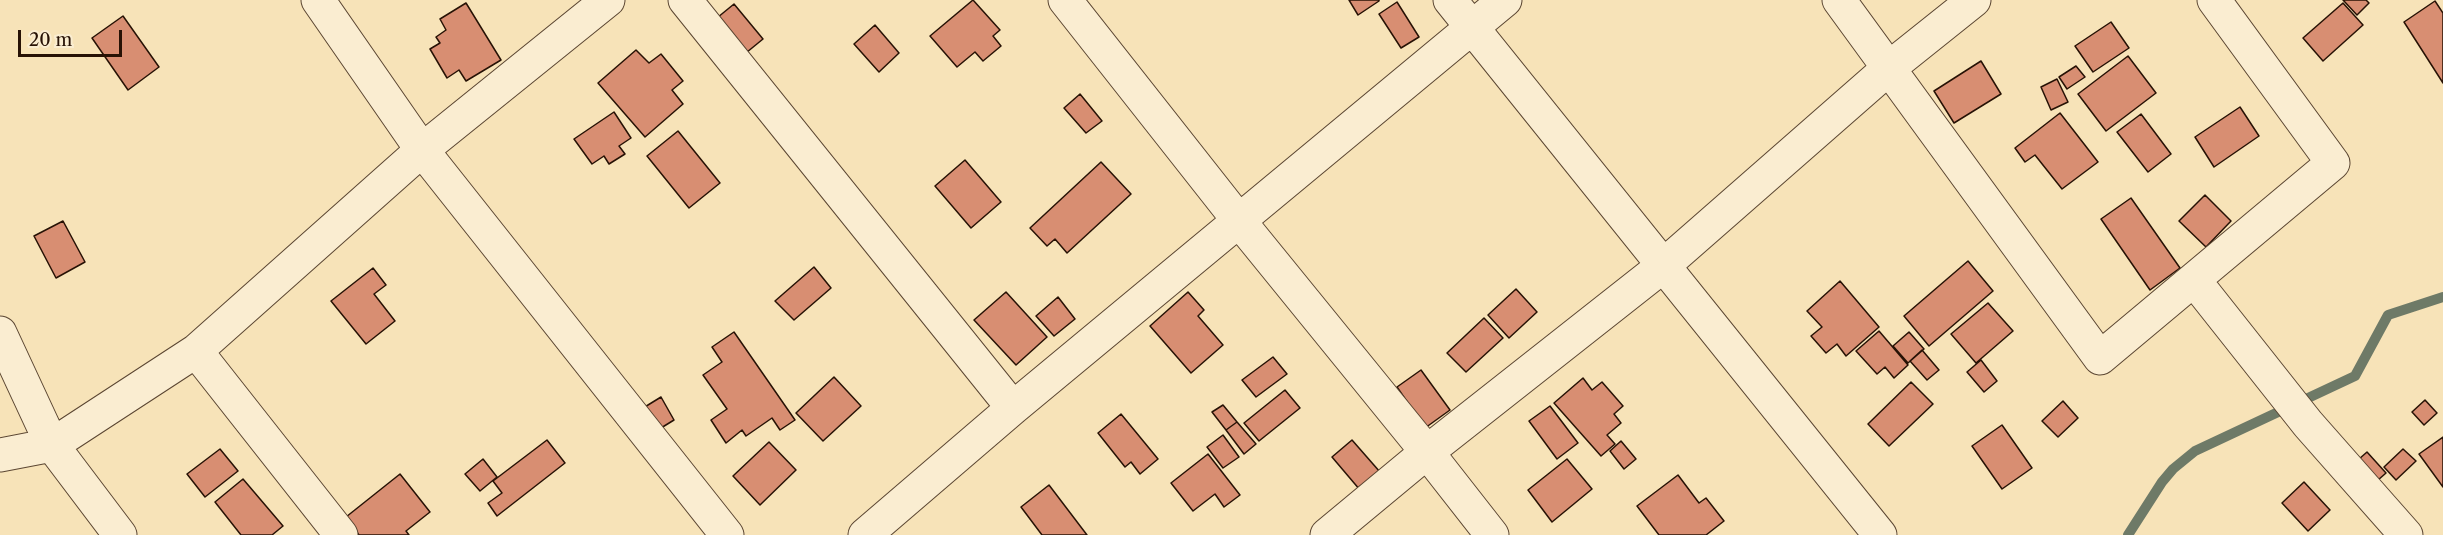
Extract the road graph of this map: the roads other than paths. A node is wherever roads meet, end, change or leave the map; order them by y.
1 (318, 0) edge
2 (608, 0) edge
3 (686, 0) edge
4 (1065, 0) edge
5 (1450, 0) edge
6 (1505, 0) edge
7 (1839, 0) edge
8 (1974, 0) edge
9 (2214, 0) edge
10 (1472, 28) junction
11 (1889, 68) junction
12 (423, 150) junction
13 (1240, 222) junction
14 (1663, 266) junction
15 (2194, 280) junction
16 (0, 333) edge
17 (196, 351) junction
18 (1013, 408) junction
19 (52, 445) junction
20 (1427, 452) junction
21 (0, 455) edge
22 (120, 535) edge
23 (341, 535) edge
24 (727, 535) edge
25 (864, 535) edge
26 (1327, 535) edge
27 (1492, 535) edge
28 (1880, 535) edge
29 (2406, 535) edge

1 - 12 street
2 - 12 street
3 - 18 street
4 - 13 street
5 - 10 street
6 - 10 street
7 - 11 street
8 - 11 street
9 - 15 street
10 - 13 street
10 - 14 street
11 - 14 street
11 - 15 street
12 - 17 street
12 - 24 street
13 - 18 street
13 - 20 street
14 - 20 street
14 - 28 street
15 - 29 street
16 - 19 street
17 - 19 street
17 - 23 street
18 - 25 street
19 - 21 street
19 - 22 street
20 - 26 street
20 - 27 street

